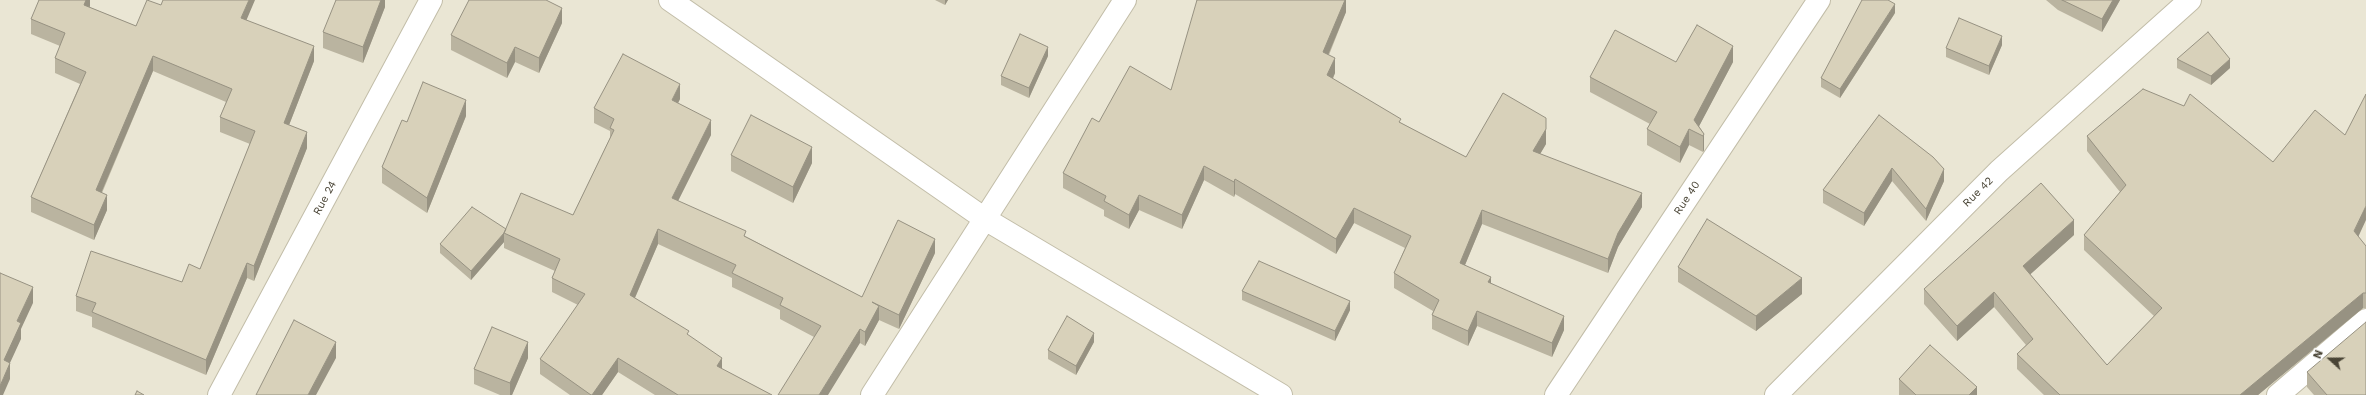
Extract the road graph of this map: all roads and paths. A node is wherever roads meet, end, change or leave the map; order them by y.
1 (431, 0) edge
2 (670, 0) edge
3 (1124, 0) edge
4 (1819, 0) edge
5 (2190, 0) edge
6 (985, 219) junction
7 (2366, 320) edge
8 (218, 395) edge
9 (872, 395) edge
10 (1281, 395) edge
11 (1556, 395) edge
12 (1776, 395) edge
13 (2278, 395) edge

1 - 8 street, Rue 24
2 - 6 street
3 - 6 street
4 - 11 street, Rue 40
5 - 12 street, Rue 42
6 - 9 street
6 - 10 street
7 - 13 street

